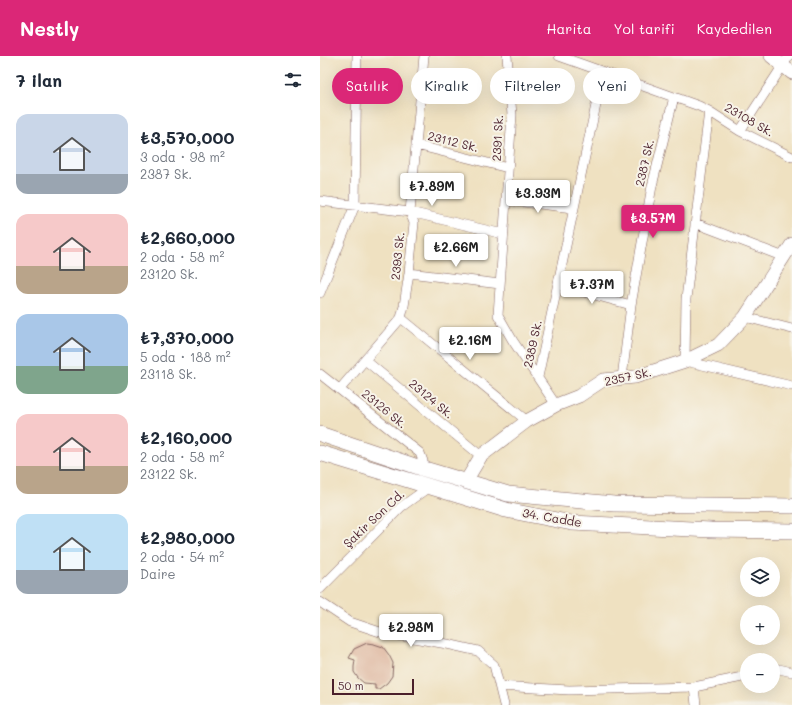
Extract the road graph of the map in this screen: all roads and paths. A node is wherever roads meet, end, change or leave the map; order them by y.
1 (357, 56) edge
2 (424, 56) edge
3 (507, 56) edge
4 (559, 56) edge
5 (771, 56) edge
6 (788, 65) edge
7 (592, 68) edge
8 (641, 85) edge
9 (674, 97) junction
10 (596, 104) edge
11 (709, 111) junction
12 (740, 131) junction
13 (416, 145) junction
14 (792, 157) edge
15 (508, 168) junction
16 (506, 200) junction
17 (320, 201) edge
18 (355, 205) junction
19 (573, 208) junction
20 (410, 212) junction
21 (695, 223) junction
22 (503, 234) junction
23 (792, 244) edge
24 (784, 257) junction
25 (409, 273) junction
26 (500, 284) junction
27 (558, 285) junction
28 (320, 293) edge
29 (631, 305) junction
30 (745, 317) junction
31 (401, 318) junction
32 (792, 329) edge
33 (365, 360) junction
34 (685, 361) junction
35 (320, 374) edge
36 (538, 377) junction
37 (622, 378) junction
38 (792, 386) edge
39 (340, 389) junction
40 (556, 405) junction
41 (527, 421) junction
42 (320, 434) edge
43 (320, 453) edge
44 (481, 456) junction
45 (421, 468) junction
46 (466, 481) junction
47 (429, 487) junction
48 (792, 506) edge
49 (792, 531) edge
50 (320, 589) edge
51 (320, 602) edge
52 (780, 669) edge
53 (792, 672) edge
54 (740, 677) edge
55 (500, 686) junction
56 (694, 687) junction
57 (504, 705) edge
58 (696, 705) edge

1 - 18 street
2 - 13 street, 2393 Sk.
3 - 15 street, 2391 Sk.
4 - 7 street, 23108 Sk.
5 - 6 street
6 - 12 street
8 - 9 street, 23108 Sk.
9 - 11 street, 23108 Sk.
9 - 29 street, 2387 Sk.
10 - 19 street, 2389 Sk.
11 - 12 street, 23108 Sk.
11 - 21 street
12 - 14 street, 23108 Sk.
13 - 15 street, 23112 Sk.
13 - 20 street, 2393 Sk.
15 - 16 street, 2391 Sk.
16 - 19 street
16 - 22 street, 2391 Sk.
17 - 18 street
18 - 20 street
18 - 28 street
19 - 27 street, 2389 Sk.
20 - 22 street
20 - 25 street, 2393 Sk.
21 - 24 street
21 - 34 street
22 - 26 street, 2391 Sk.
23 - 24 street, 2357 Sk.
24 - 30 street, 2357 Sk.
25 - 26 street
25 - 31 street, 2393 Sk.
26 - 36 street, 2391 Sk.
27 - 29 street
27 - 36 street, 2389 Sk.
29 - 37 street, 2387 Sk.
30 - 32 street
30 - 34 street, 2357 Sk.
31 - 33 street, 2393 Sk.
31 - 41 street
33 - 39 street, 2393 Sk.
33 - 44 street, 23124 Sk.
34 - 37 street, 2357 Sk.
34 - 38 street
35 - 39 street, 23126 Sk.
36 - 40 street, 2389 Sk.
37 - 40 street, 2357 Sk.
39 - 45 street, 23126 Sk.
40 - 41 street, 2357 Sk.
41 - 44 street, 2357 Sk.
42 - 45 main road, 34. Cadde
43 - 47 main road, 34. Cadde
44 - 46 street, 2357 Sk.
45 - 46 main road, 34. Cadde
46 - 48 main road, 34. Cadde
47 - 49 main road, 34. Cadde
47 - 50 street, Şakir Son Cd.
51 - 55 street
52 - 53 street
54 - 56 street
55 - 56 street
55 - 57 street
56 - 58 street

